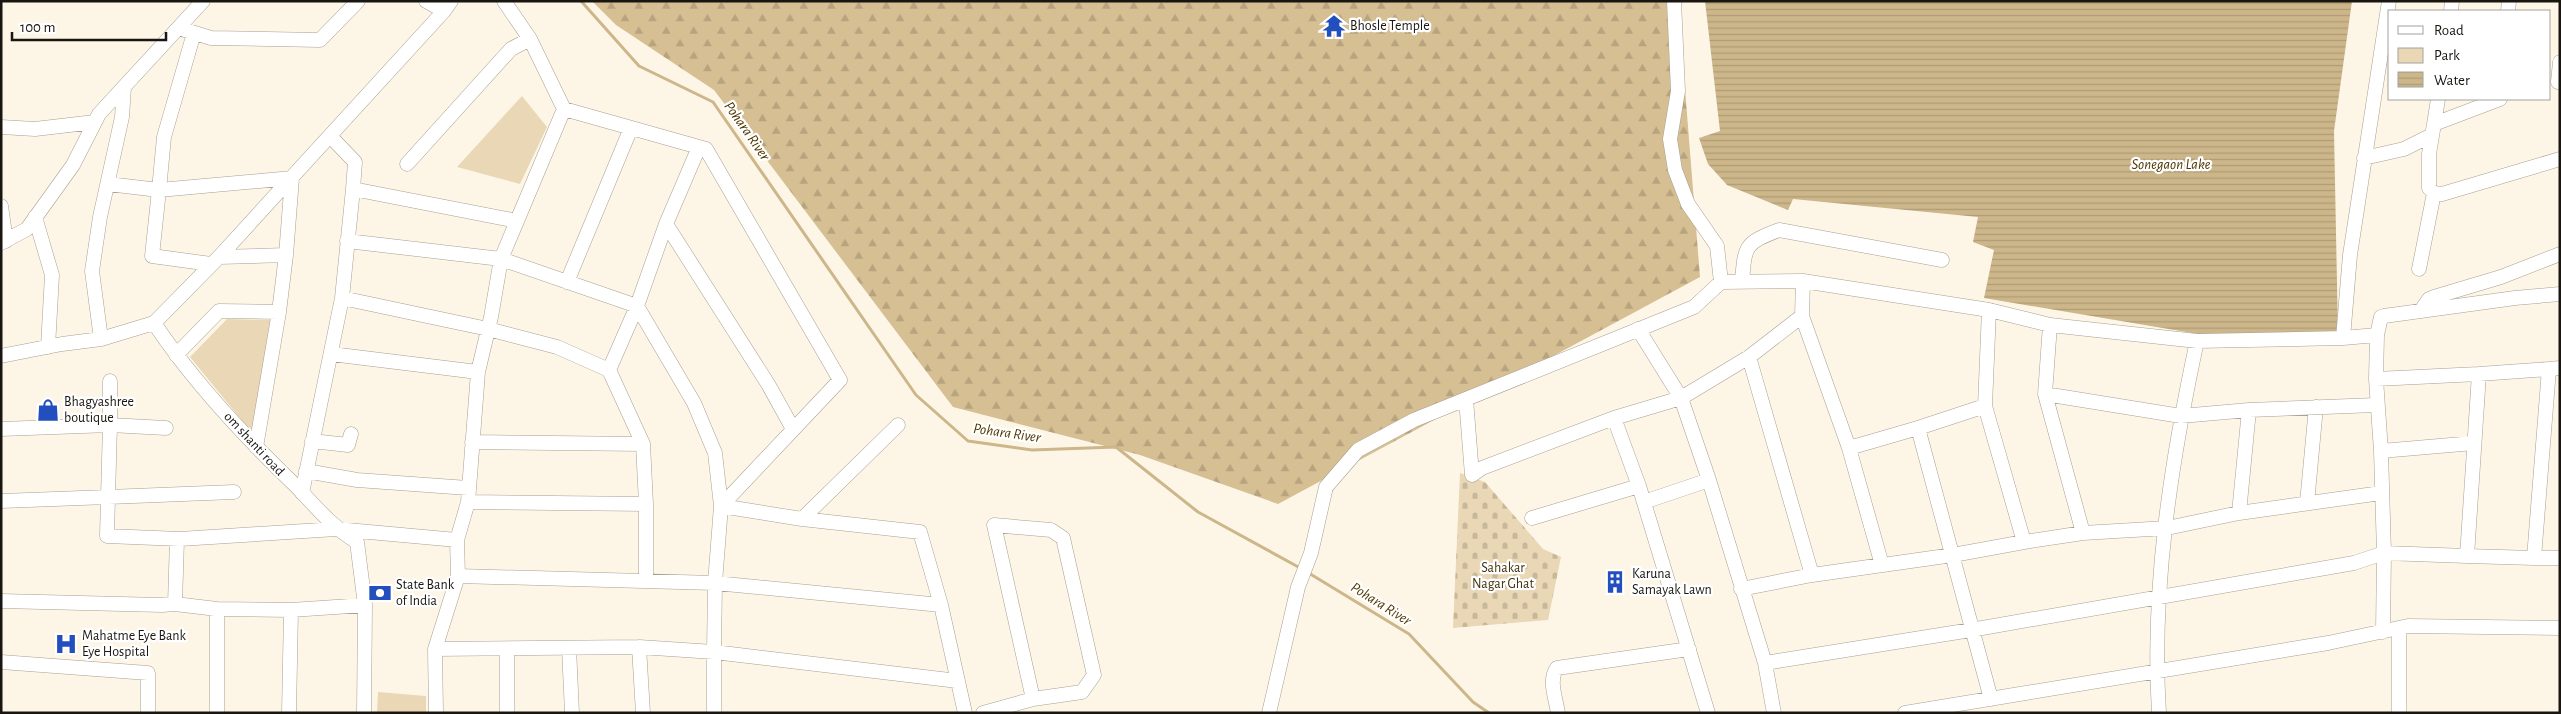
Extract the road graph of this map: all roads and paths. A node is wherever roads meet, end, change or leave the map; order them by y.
1 (203, 1) edge
2 (358, 1) edge
3 (426, 1) edge
4 (504, 1) edge
5 (1674, 1) edge
6 (2389, 1) edge
7 (448, 6) edge
8 (178, 28) junction
9 (194, 33) junction
10 (530, 39) junction
11 (2560, 62) edge
12 (2556, 83) edge
13 (124, 87) junction
14 (2438, 100) edge
15 (2495, 100) edge
16 (564, 109) junction
17 (95, 122) junction
18 (1, 127) edge
19 (631, 128) junction
20 (2433, 129) junction
21 (330, 136) junction
22 (699, 147) junction
23 (2364, 158) junction
24 (2560, 159) edge
25 (407, 164) dead end
26 (292, 178) junction
27 (108, 184) junction
28 (353, 189) junction
29 (159, 190) junction
30 (2434, 193) junction
31 (1, 206) edge
32 (36, 217) junction
33 (517, 221) junction
34 (666, 224) junction
35 (347, 241) junction
36 (4, 242) edge
37 (2560, 254) edge
38 (286, 255) junction
39 (501, 259) junction
40 (215, 260) junction
41 (1942, 260) dead end
42 (2419, 269) dead end
43 (1742, 281) junction
44 (1803, 281) junction
45 (567, 282) junction
46 (1721, 282) junction
47 (2560, 294) edge
48 (342, 298) junction
49 (637, 306) junction
50 (2422, 309) junction
51 (1989, 310) junction
52 (278, 312) junction
53 (1802, 316) junction
54 (154, 322) junction
55 (2050, 325) junction
56 (488, 329) junction
57 (1638, 329) junction
58 (2378, 335) junction
59 (2343, 338) junction
60 (101, 340) junction
61 (2197, 341) junction
62 (48, 347) junction
63 (176, 354) junction
64 (330, 354) junction
65 (1, 356) edge
66 (1750, 357) junction
67 (2554, 369) edge
68 (609, 370) junction
69 (478, 372) junction
70 (2480, 374) junction
71 (2376, 379) junction
72 (110, 381) dead end
73 (2045, 394) junction
74 (1681, 398) junction
75 (1466, 399) junction
76 (2376, 405) junction
77 (1985, 406) junction
78 (2316, 407) junction
79 (2249, 410) junction
80 (2181, 416) junction
81 (1614, 418) junction
82 (110, 425) junction
83 (898, 425) dead end
84 (166, 428) dead end
85 (1918, 428) junction
86 (1, 429) edge
87 (793, 429) junction
88 (351, 434) dead end
89 (312, 441) junction
90 (472, 442) junction
91 (2474, 443) junction
92 (643, 444) junction
93 (256, 446) junction
94 (1849, 448) junction
95 (2381, 451) junction
96 (306, 472) junction
97 (1709, 480) junction
98 (1639, 486) junction
99 (234, 492) dead end
100 (302, 492) junction
101 (2381, 493) junction
102 (468, 495) junction
103 (108, 497) junction
104 (1, 501) edge
105 (1644, 502) junction
106 (2307, 503) junction
107 (646, 504) junction
108 (721, 506) junction
109 (2239, 513) junction
110 (1532, 518) dead end
111 (802, 520) junction
112 (2167, 528) junction
113 (336, 529) junction
114 (2083, 533) junction
115 (177, 539) junction
116 (457, 540) junction
117 (2024, 542) junction
118 (2384, 553) junction
119 (1953, 555) junction
120 (2467, 556) junction
121 (2534, 558) junction
122 (2560, 558) edge
123 (1882, 565) junction
124 (1812, 575) junction
125 (458, 576) junction
126 (646, 580) junction
127 (715, 583) junction
128 (1741, 589) junction
129 (2159, 596) junction
130 (1, 601) edge
131 (175, 604) junction
132 (941, 605) junction
133 (365, 606) junction
134 (217, 609) junction
135 (291, 610) junction
136 (2399, 628) junction
137 (2560, 628) edge
138 (1971, 630) junction
139 (2383, 632) junction
140 (639, 646) junction
141 (569, 648) junction
142 (507, 649) junction
143 (1689, 649) junction
144 (434, 650) junction
145 (714, 652) junction
146 (1, 662) edge
147 (1765, 663) junction
148 (2156, 672) junction
149 (958, 682) junction
150 (1991, 698) junction
151 (1033, 699) junction
152 (148, 713) edge
153 (217, 713) edge
154 (289, 713) edge
155 (364, 713) edge
156 (436, 713) edge
157 (507, 713) edge
158 (572, 713) edge
159 (643, 713) edge
160 (714, 713) edge
161 (965, 713) edge
162 (983, 713) edge
163 (1269, 713) edge
164 (1558, 713) edge
165 (1708, 713) edge
166 (1774, 713) edge
167 (1905, 713) edge
168 (2159, 713) edge
169 (2398, 713) edge

1 - 8 street
2 - 9 street
3 - 7 street
4 - 10 street
5 - 46 street
6 - 23 street
7 - 21 street
8 - 9 street
8 - 13 street
9 - 29 street
10 - 16 street
10 - 25 street
11 - 12 street
13 - 17 street
13 - 27 street
14 - 20 street
15 - 20 street
16 - 19 street
16 - 33 street
17 - 18 street
17 - 32 street
19 - 22 street
19 - 45 street
20 - 23 street
20 - 30 street
21 - 26 street
21 - 28 street
22 - 34 street
22 - 87 street
23 - 59 street
24 - 30 street
26 - 29 street
26 - 38 street
26 - 40 street
27 - 29 street
27 - 60 street
28 - 33 street
28 - 35 street
29 - 40 street
30 - 42 street
31 - 36 street
32 - 36 street
32 - 62 street
33 - 39 street
34 - 49 street
34 - 87 street
35 - 39 street
35 - 48 street
37 - 50 street
38 - 40 street
38 - 52 street
39 - 45 street
39 - 56 street
40 - 54 street
41 - 43 street
43 - 44 street
43 - 46 street
44 - 51 street
44 - 53 street
45 - 49 street
46 - 57 street
47 - 50 street
48 - 56 street
48 - 64 street
49 - 68 street
49 - 108 street
50 - 58 street
51 - 55 street
51 - 77 street
52 - 63 street
52 - 93 street
53 - 66 street
53 - 94 street
54 - 60 street
54 - 63 street, om shanti road
55 - 61 street
55 - 73 street
56 - 68 street
56 - 69 street
57 - 74 street
57 - 75 street
58 - 59 street
58 - 71 street
59 - 61 street
60 - 62 street
61 - 80 street
62 - 65 street
63 - 93 street, om shanti road
64 - 69 street
64 - 89 street
66 - 74 street
66 - 124 street
67 - 70 street
67 - 121 street
68 - 92 street
69 - 90 street
70 - 71 street
70 - 91 street
71 - 76 street
72 - 82 street
73 - 80 street
73 - 114 street
74 - 81 street
74 - 97 street
75 - 81 street
75 - 163 street
76 - 78 street
76 - 95 street
77 - 85 street
77 - 117 street
78 - 79 street
78 - 106 street
79 - 80 street
79 - 109 street
80 - 112 street
81 - 98 street
82 - 84 street
82 - 86 street
82 - 103 street
83 - 111 street
85 - 94 street
85 - 119 street
87 - 108 street
88 - 89 street
89 - 96 street
90 - 92 street
90 - 102 street
91 - 95 street
91 - 120 street
92 - 107 street
93 - 100 street, om shanti road
94 - 123 street
95 - 101 street
96 - 100 street
96 - 102 street
97 - 105 street
97 - 128 street
98 - 105 street
98 - 110 street
99 - 103 street
100 - 113 street, om shanti road
101 - 106 street
101 - 118 street
102 - 107 street
102 - 116 street
103 - 104 street
103 - 115 street
105 - 143 street
106 - 109 street
107 - 126 street
108 - 111 street
108 - 127 street
109 - 112 street
111 - 132 street
112 - 114 street
112 - 129 street
113 - 115 street
113 - 116 street
113 - 133 street, om shanti road
114 - 117 street
115 - 131 street
116 - 125 street
117 - 119 street
118 - 120 street
118 - 129 street
118 - 139 street
119 - 123 street
119 - 138 street
120 - 121 street
121 - 122 street
123 - 124 street
124 - 128 street
125 - 126 street
125 - 144 street
126 - 127 street
127 - 132 street
127 - 145 street
128 - 147 street
129 - 138 street
129 - 148 street
130 - 131 street
131 - 134 street
132 - 149 street
133 - 135 street
133 - 155 street, om shanti road
134 - 135 street
134 - 153 street
135 - 154 street
136 - 137 street
136 - 139 street
136 - 169 street
138 - 147 street
138 - 150 street
139 - 148 street
140 - 141 street
140 - 145 street
140 - 159 street
141 - 142 street
141 - 158 street
142 - 144 street
142 - 157 street
143 - 164 street
143 - 165 street
144 - 156 street
145 - 149 street
145 - 160 street
146 - 152 street
147 - 166 street
148 - 150 street
148 - 168 street
149 - 161 street
150 - 167 street
151 - 151 street
151 - 162 street

